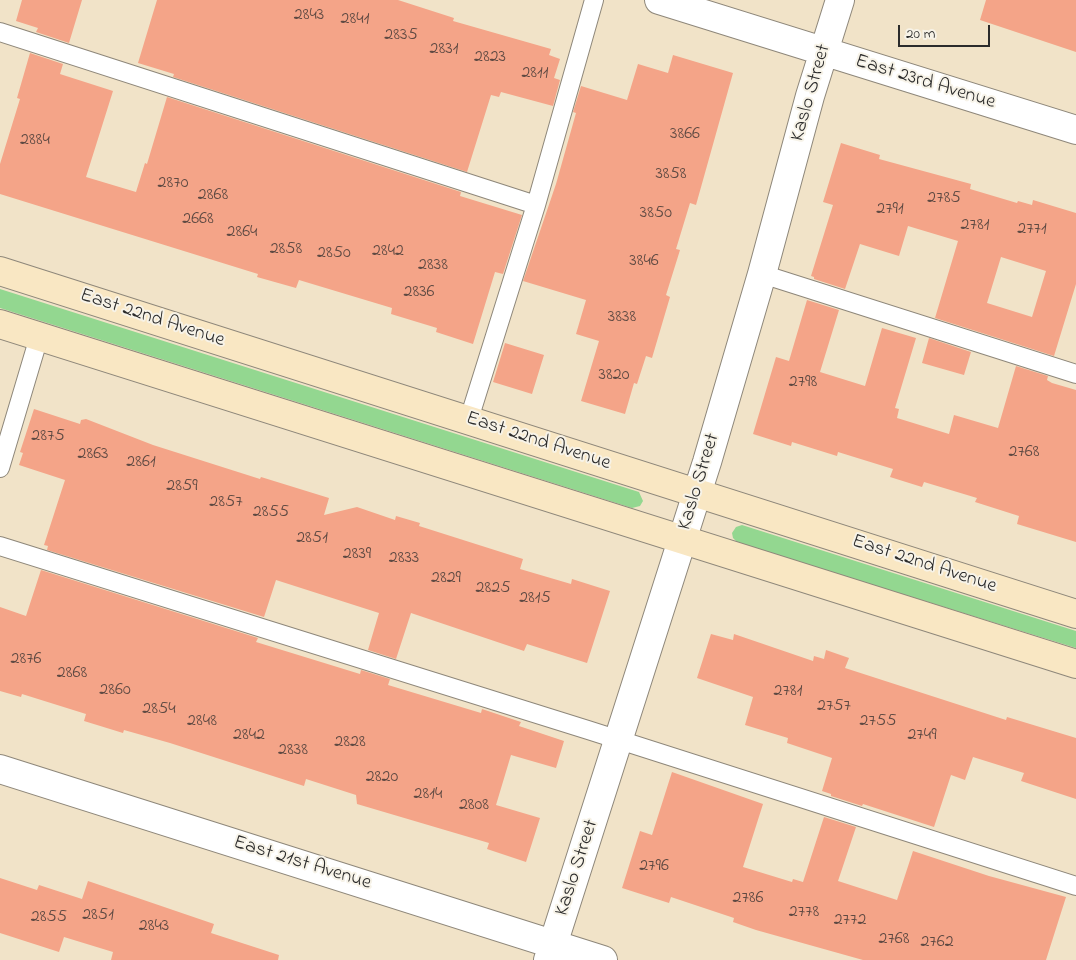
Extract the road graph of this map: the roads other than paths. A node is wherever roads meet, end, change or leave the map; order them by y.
1 (594, 0) edge
2 (659, 0) edge
3 (840, 0) edge
4 (0, 32) edge
5 (824, 50) junction
6 (1076, 130) edge
7 (536, 205) junction
8 (0, 271) edge
9 (762, 274) junction
10 (0, 324) edge
11 (39, 337) junction
12 (1076, 374) edge
13 (469, 419) junction
14 (0, 468) edge
15 (697, 493) junction
16 (683, 539) junction
17 (0, 546) edge
18 (1076, 614) edge
19 (1076, 664) edge
20 (619, 740) junction
21 (0, 769) edge
22 (1076, 886) edge
23 (550, 952) edge
24 (603, 960) edge

1 - 7 lane
2 - 5 street, East 23rd Avenue
3 - 5 street, Kaslo Street
4 - 7 lane
5 - 6 street, East 23rd Avenue
5 - 9 street, Kaslo Street
7 - 13 lane
8 - 13 street, East 22nd Avenue
9 - 12 lane
9 - 15 street, Kaslo Street
10 - 11 street
11 - 14 lane
11 - 16 street
13 - 15 street, East 22nd Avenue
15 - 16 street, Kaslo Street
15 - 18 street, East 22nd Avenue
16 - 19 street
16 - 20 street, Kaslo Street
17 - 20 lane
20 - 22 lane
20 - 23 street, Kaslo Street
21 - 23 street, East 21st Avenue
23 - 24 street, East 21st Avenue

